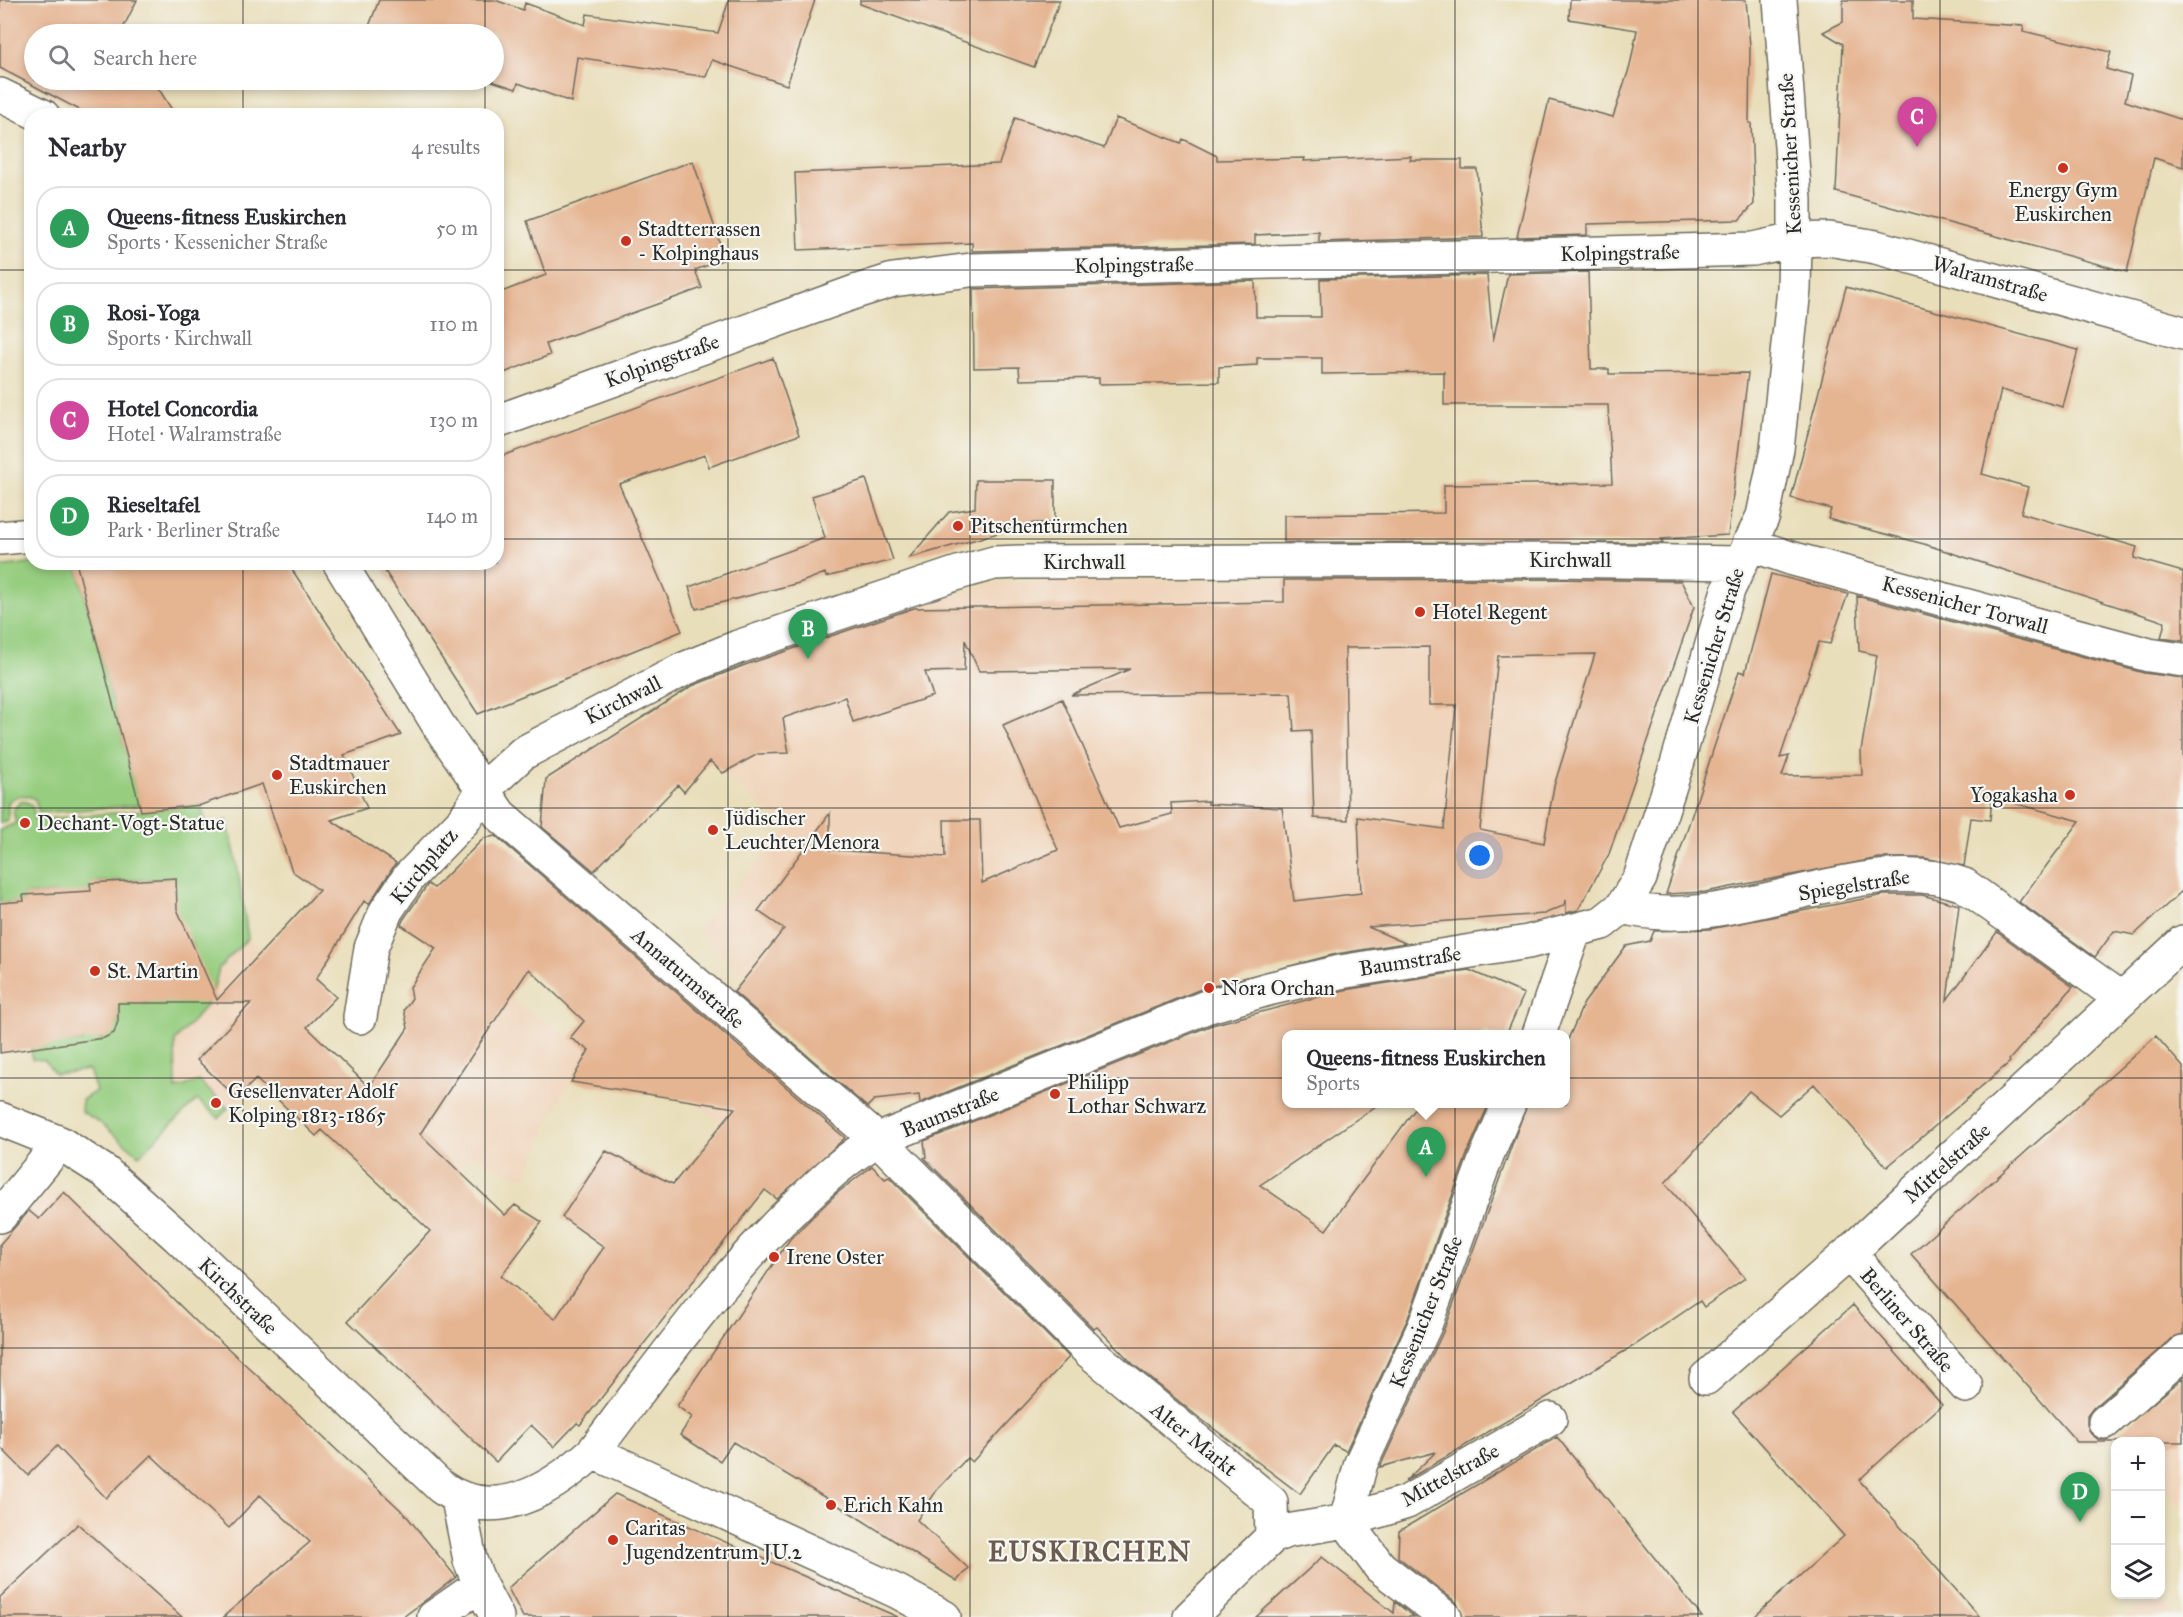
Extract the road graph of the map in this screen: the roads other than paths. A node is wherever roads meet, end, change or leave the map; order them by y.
1 (1780, 0) edge
2 (0, 95) edge
3 (27, 108) edge
4 (1795, 240) junction
5 (2183, 333) edge
6 (504, 419) edge
7 (24, 536) edge
8 (0, 538) edge
9 (1744, 554) junction
10 (344, 570) edge
11 (2183, 660) edge
12 (483, 790) junction
13 (1622, 907) junction
14 (1574, 932) junction
15 (2183, 942) edge
16 (2122, 999) junction
17 (360, 1017) dead end
18 (1541, 1030) edge
19 (1507, 1108) edge
20 (0, 1119) edge
21 (878, 1140) junction
22 (60, 1143) junction
23 (0, 1216) edge
24 (1849, 1253) junction
25 (1090, 1352) joint
26 (2183, 1353) edge
27 (1706, 1378) dead end
28 (1966, 1386) dead end
29 (1550, 1419) dead end
30 (2105, 1422) dead end
31 (593, 1452) junction
32 (458, 1499) junction
33 (1346, 1521) junction
34 (1272, 1537) junction
35 (480, 1585) junction
36 (434, 1617) edge
37 (497, 1617) edge
38 (944, 1617) edge
39 (1190, 1617) edge
40 (1445, 1617) edge

1 - 4 street, Kessenicher Straße
2 - 3 street
4 - 5 street, Walramstraße
4 - 6 street, Kolpingstraße
4 - 9 street, Kessenicher Straße
7 - 8 street
9 - 11 street, Kessenicher Torwall
9 - 12 street, Kirchwall
9 - 13 street, Kessenicher Straße
10 - 12 street, Annaturmstraße
12 - 17 street, Kirchplatz
12 - 21 street, Annaturmstraße
13 - 14 street, Kessenicher Straße
13 - 16 street, Spiegelstraße
14 - 18 street
14 - 21 street, Baumstraße
15 - 16 street, Mittelstraße
16 - 24 street, Mittelstraße
19 - 33 street, Kessenicher Straße
20 - 22 street, Kirchstraße
21 - 25 street, Annaturmstraße
21 - 31 street, Baumstraße
22 - 23 street
22 - 32 street, Kirchstraße
24 - 27 street, Mittelstraße
24 - 28 street, Berliner Straße
25 - 34 street, Alter Markt
26 - 30 street
29 - 33 street, Mittelstraße
31 - 32 street, Baumstraße
31 - 38 street
32 - 35 street
33 - 34 street
33 - 40 street
34 - 39 street
35 - 36 street
35 - 37 street

